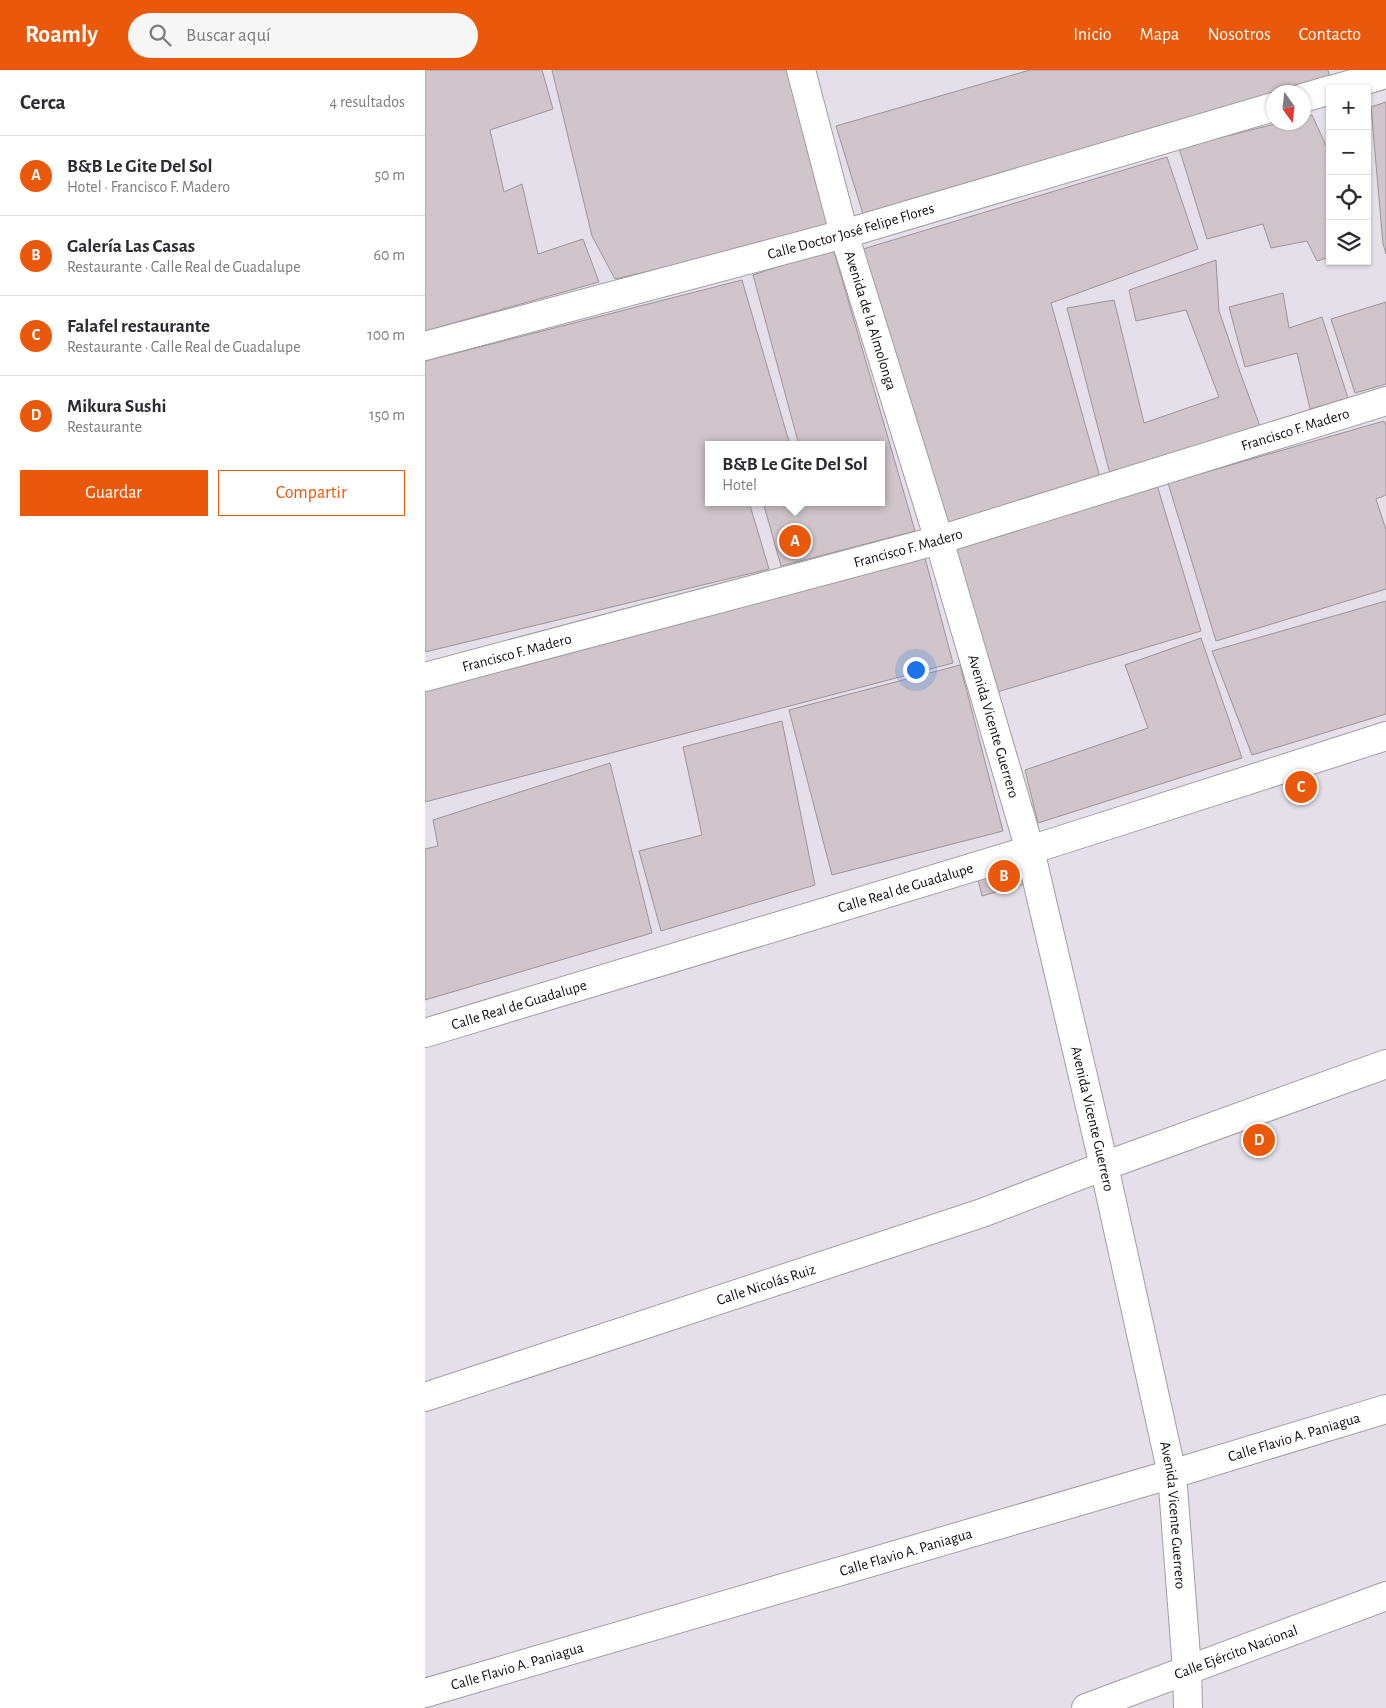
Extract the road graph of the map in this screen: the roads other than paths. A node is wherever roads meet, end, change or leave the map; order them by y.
1 (801, 70) edge
2 (1386, 74) edge
3 (1349, 85) edge
4 (1326, 91) edge
5 (1311, 96) edge
6 (1266, 109) edge
7 (844, 234) junction
8 (425, 346) edge
9 (1386, 401) edge
10 (939, 540) junction
11 (425, 677) edge
12 (1386, 736) edge
13 (1030, 850) junction
14 (425, 1033) edge
15 (1386, 1064) edge
16 (1104, 1166) junction
17 (425, 1397) edge
18 (1386, 1409) edge
19 (1172, 1474) junction
20 (1386, 1596) edge
21 (1187, 1669) junction
22 (425, 1694) edge
23 (1086, 1708) edge
24 (1188, 1708) edge

1 - 7 street, Avenida de la Almolonga
2 - 3 street
4 - 5 street
6 - 7 street, Calle Doctor José Felipe Flores
7 - 8 street, Calle Doctor José Felipe Flores
7 - 10 street, Avenida de la Almolonga
9 - 10 street, Francisco F. Madero
10 - 11 street, Francisco F. Madero
10 - 13 street, Avenida Vicente Guerrero
12 - 13 street, Calle Real de Guadalupe
13 - 14 street, Calle Real de Guadalupe
13 - 16 street, Avenida Vicente Guerrero
15 - 16 street, Calle Nicolás Ruiz
16 - 17 street, Calle Nicolás Ruiz
16 - 19 street, Avenida Vicente Guerrero
18 - 19 street, Calle Flavio A. Paniagua
19 - 21 street, Avenida Vicente Guerrero
19 - 22 street, Calle Flavio A. Paniagua
20 - 21 street, Calle Ejército Nacional
21 - 23 street, Calle Ejército Nacional
21 - 24 street, Avenida Vicente Guerrero

